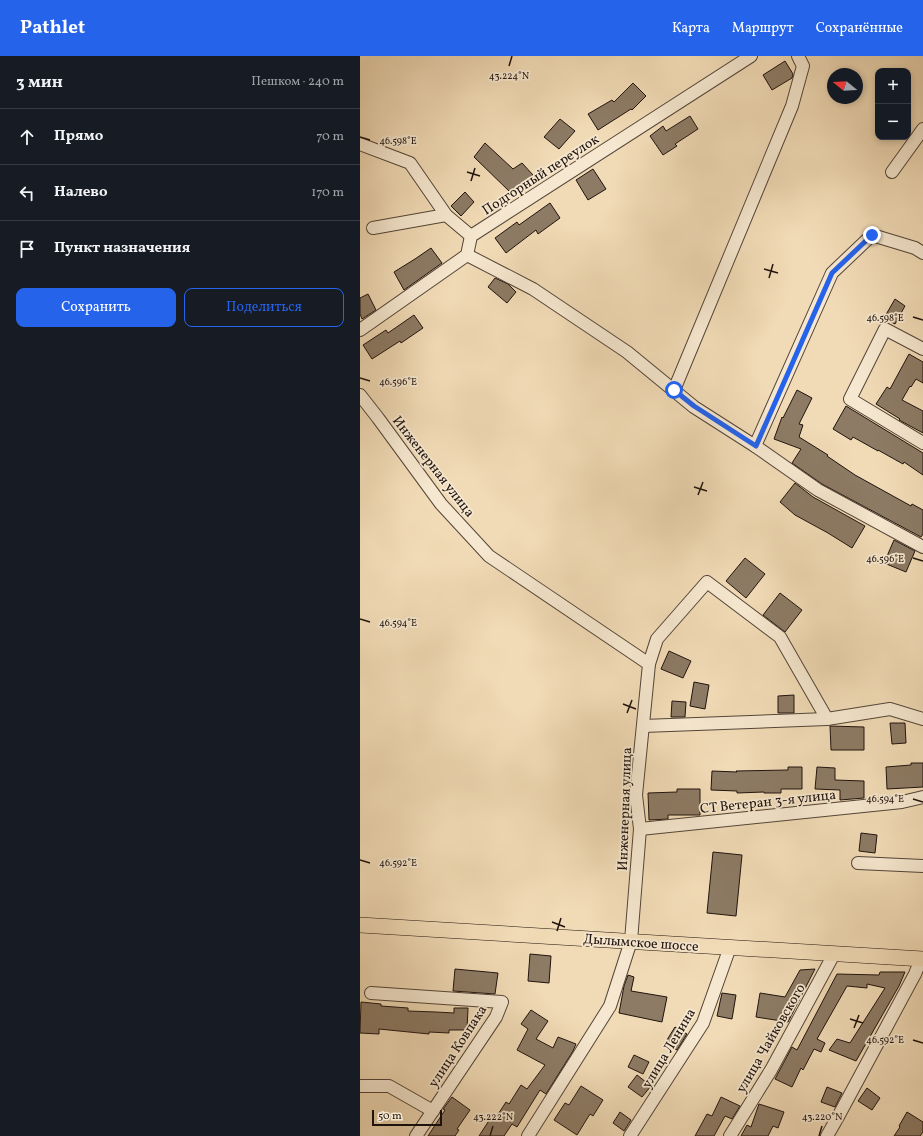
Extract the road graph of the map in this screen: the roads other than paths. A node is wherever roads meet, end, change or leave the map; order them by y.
1 (750, 56) edge
2 (798, 56) edge
3 (923, 129) edge
4 (360, 144) edge
5 (892, 172) dead end
6 (446, 215) junction
7 (373, 228) dead end
8 (471, 236) junction
9 (923, 253) edge
10 (467, 255) junction
11 (360, 330) edge
12 (923, 349) edge
13 (674, 390) junction
14 (360, 395) edge
15 (923, 443) edge
16 (756, 446) junction
17 (923, 547) edge
18 (649, 664) junction
19 (827, 719) junction
20 (923, 719) edge
21 (643, 726) junction
22 (923, 797) edge
23 (640, 829) junction
24 (858, 863) dead end
25 (923, 866) edge
26 (360, 925) edge
27 (631, 941) junction
28 (730, 948) junction
29 (834, 954) junction
30 (922, 959) edge
31 (371, 993) dead end
32 (360, 1086) edge
33 (433, 1111) junction
34 (416, 1136) edge
35 (528, 1136) edge
36 (630, 1136) edge
37 (730, 1136) edge
38 (827, 1136) edge

1 - 8 street, Подгорный переулок
2 - 13 street
3 - 5 street
4 - 6 street
6 - 7 street
6 - 8 street
8 - 10 street
9 - 16 street
10 - 11 street
10 - 13 street
12 - 15 street
13 - 16 street
14 - 18 street, Инженерная улица
16 - 17 street
18 - 19 street
18 - 21 street, Инженерная улица
19 - 20 street
19 - 21 street
21 - 23 street, Инженерная улица
22 - 23 street, СТ Ветеран 3-я улица
23 - 27 street, Инженерная улица
24 - 25 street
26 - 27 main road, Дылымское шоссе
27 - 28 main road, Дылымское шоссе
27 - 35 street, Инженерная улица
28 - 29 main road, Дылымское шоссе
28 - 36 street, улица Ленина
29 - 30 main road, Дылымское шоссе
29 - 37 street, улица Чайковского
30 - 38 street
31 - 33 street, улица Ковпака
32 - 33 street
33 - 34 street, улица Ковпака

